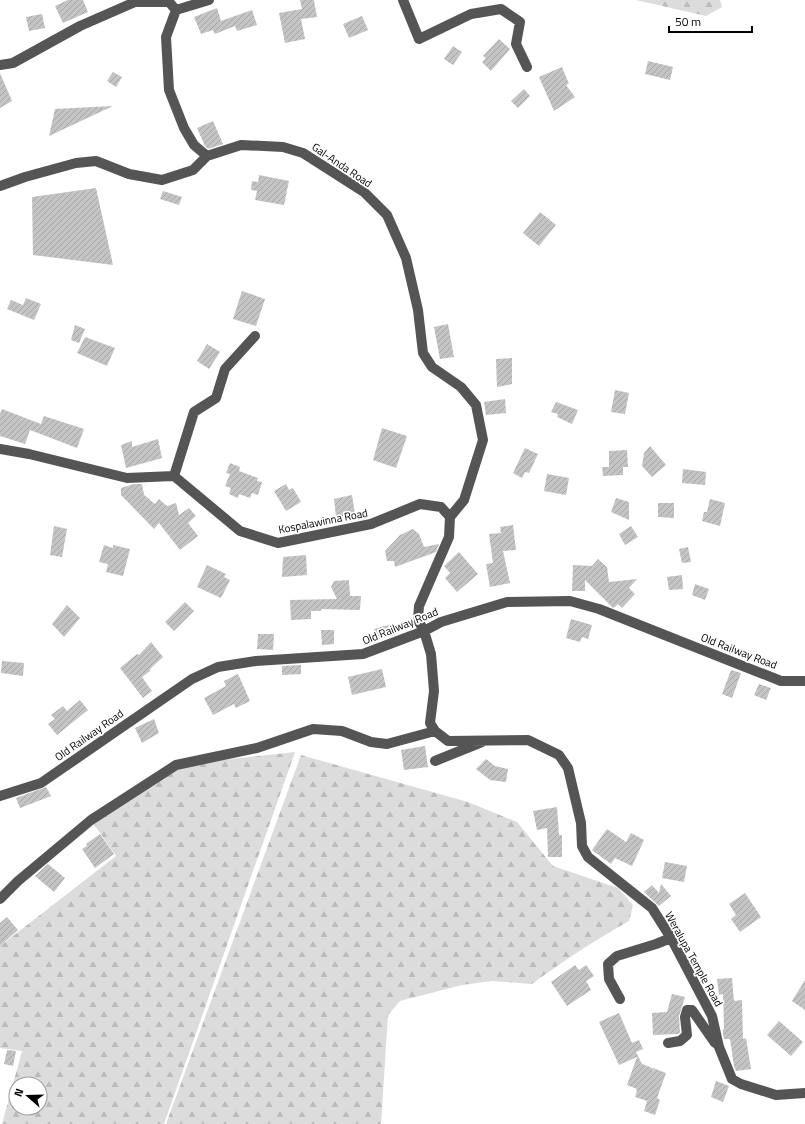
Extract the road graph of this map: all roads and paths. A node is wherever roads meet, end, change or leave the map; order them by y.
1 (209, 0) edge
2 (403, 0) edge
3 (176, 10) junction
4 (0, 65) edge
5 (527, 67) dead end
6 (207, 156) junction
7 (0, 186) edge
8 (255, 336) dead end
9 (0, 449) edge
10 (174, 476) junction
11 (450, 517) junction
12 (424, 631) junction
13 (805, 681) edge
14 (435, 732) junction
15 (487, 740) junction
16 (435, 762) dead end
17 (0, 796) edge
18 (0, 899) edge
19 (671, 938) junction
20 (620, 999) dead end
21 (668, 1043) dead end
22 (719, 1047) junction
23 (805, 1093) edge

1 - 3 street
2 - 5 street
3 - 4 street
3 - 6 street
6 - 7 street
6 - 11 street, Gal-Anda Road
8 - 10 street
9 - 10 street
10 - 11 street, Kospalawinna Road
11 - 12 street
12 - 13 street, Old Railway Road
12 - 14 street
12 - 17 street, Old Railway Road
14 - 15 street, Weralupa Temple Road
14 - 18 street
15 - 16 street
15 - 19 street, Weralupa Temple Road
19 - 20 street
19 - 22 street, Weralupa Temple Road
21 - 22 street
22 - 23 street, Weralupa Temple Road

